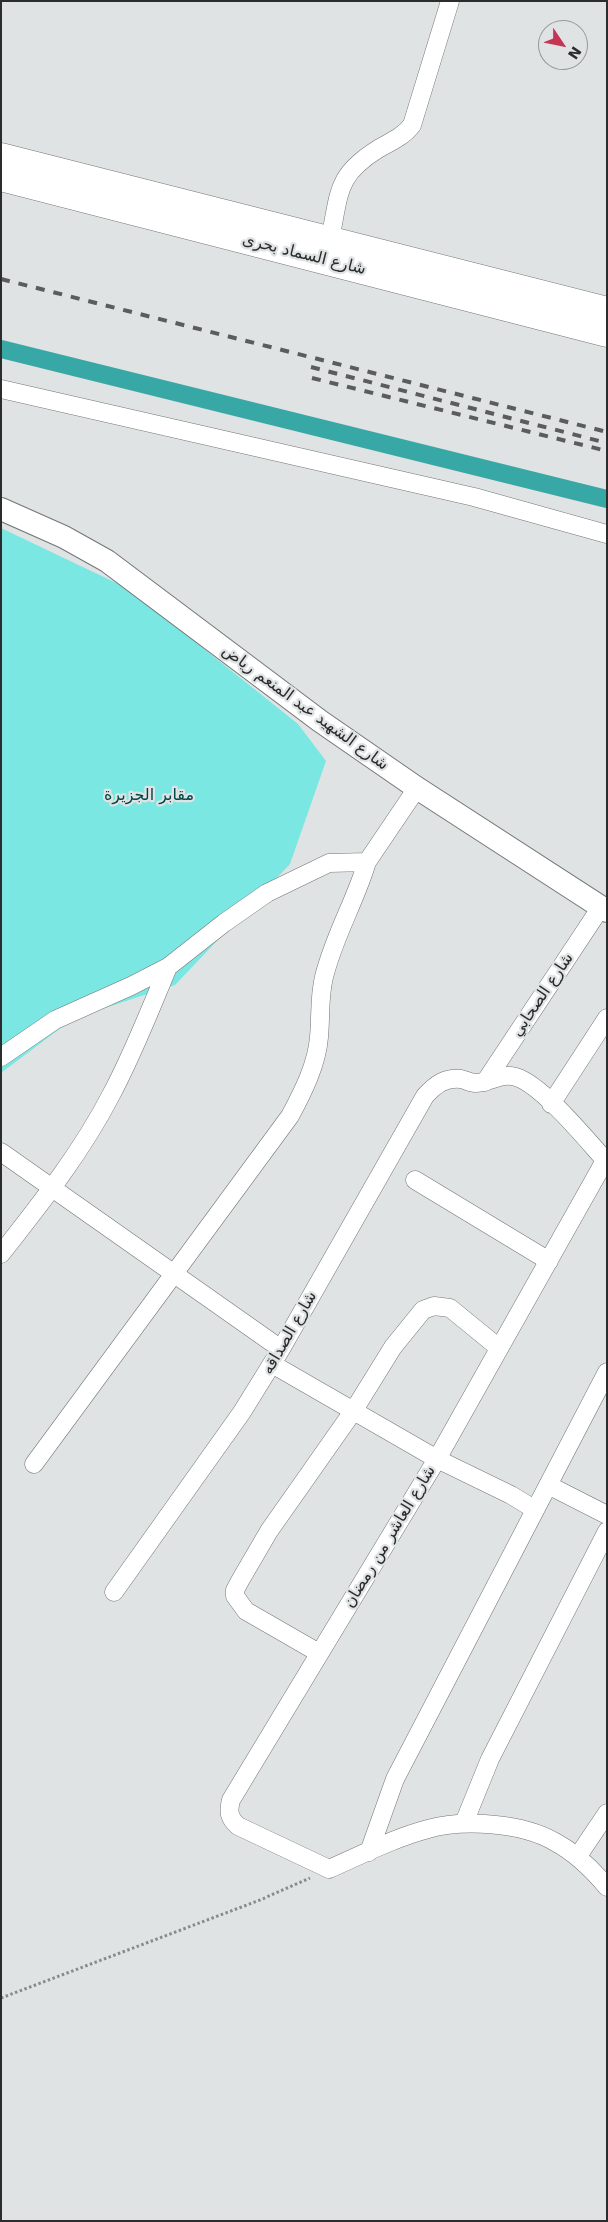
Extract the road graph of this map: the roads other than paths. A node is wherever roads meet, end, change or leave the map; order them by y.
1 (450, 1) edge
2 (1, 156) edge
3 (1, 177) edge
4 (330, 239) junction
5 (607, 311) edge
6 (607, 333) edge
7 (1, 389) edge
8 (1, 509) edge
9 (607, 534) edge
10 (417, 788) junction
11 (367, 862) junction
12 (604, 909) edge
13 (168, 967) junction
14 (607, 1018) edge
15 (1, 1057) edge
16 (485, 1082) junction
17 (552, 1104) junction
18 (1, 1152) edge
19 (606, 1158) edge
20 (415, 1180) dead end
21 (52, 1188) junction
22 (1, 1254) edge
23 (549, 1261) junction
24 (172, 1274) junction
25 (498, 1348) junction
26 (276, 1357) junction
27 (607, 1372) edge
28 (354, 1410) junction
29 (437, 1459) junction
30 (34, 1464) dead end
31 (548, 1485) junction
32 (534, 1509) junction
33 (607, 1515) edge
34 (607, 1531) edge
35 (114, 1592) dead end
36 (319, 1653) junction
37 (607, 1814) edge
38 (464, 1823) junction
39 (369, 1852) junction
40 (578, 1856) junction
41 (607, 1887) edge

1 - 4 street
2 - 4 highway, شارع السماد بحرى
3 - 6 highway, شارع السماد بحرى
4 - 5 highway, شارع السماد بحرى
7 - 9 street
8 - 10 street, شارع الشهيد عبد المنعم رياض
10 - 11 street
10 - 12 street, شارع الشهيد عبد المنعم رياض
11 - 13 street
11 - 24 street
12 - 16 street, شارع الصحابي
13 - 15 street
13 - 21 street
14 - 17 street
16 - 17 street
16 - 26 street, شارع الصداقه
17 - 19 street
18 - 21 street
19 - 23 street, شارع العاشر من رمضان
20 - 23 street
21 - 22 street
21 - 24 street
23 - 25 street, شارع العاشر من رمضان
24 - 26 street
24 - 30 street
25 - 28 street
25 - 29 street, شارع العاشر من رمضان
26 - 28 street
26 - 35 street, شارع الصداقه
27 - 31 street
28 - 29 street
28 - 36 street
29 - 32 street
29 - 36 street, شارع العاشر من رمضان
31 - 32 street
31 - 33 street
32 - 39 street
34 - 38 street
36 - 39 street, شارع العاشر من رمضان
37 - 40 street
38 - 39 street
38 - 40 street
40 - 41 street

